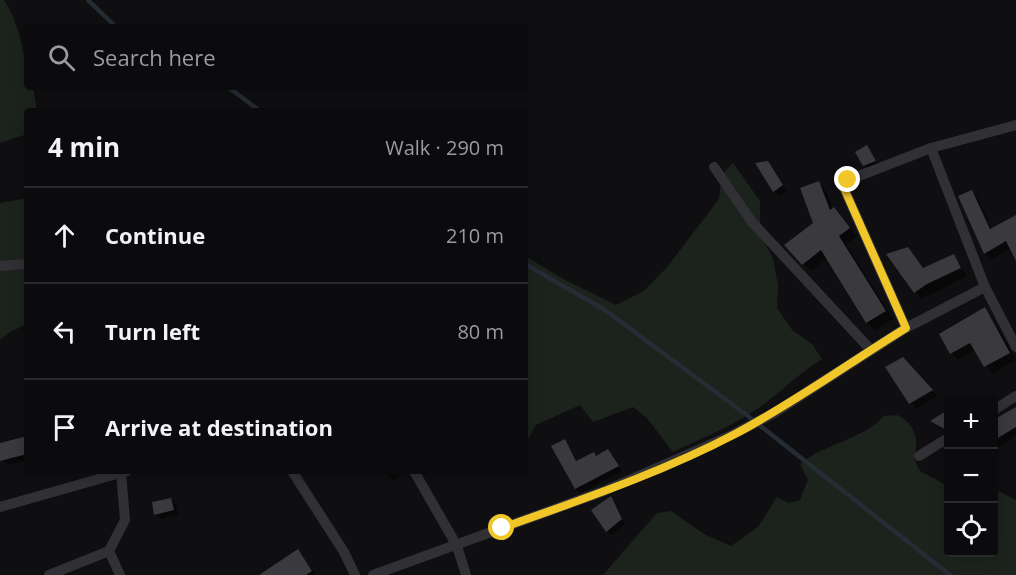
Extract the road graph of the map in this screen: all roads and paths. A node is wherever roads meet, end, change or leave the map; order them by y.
1 (1016, 125) edge
2 (931, 148) junction
3 (714, 166) dead end
4 (24, 264) edge
5 (0, 266) edge
6 (985, 287) junction
7 (906, 328) junction
8 (1016, 347) edge
9 (871, 350) junction
10 (1016, 396) edge
11 (998, 407) edge
12 (944, 441) edge
13 (920, 456) dead end
14 (116, 474) edge
15 (123, 474) edge
16 (298, 474) edge
17 (416, 474) edge
18 (0, 507) edge
19 (457, 546) junction
20 (110, 551) junction
21 (49, 575) edge
22 (120, 575) edge
23 (355, 575) edge
24 (373, 575) edge
25 (466, 575) edge

1 - 2 street
2 - 6 street
2 - 7 street
3 - 9 street
4 - 5 street
6 - 7 street
6 - 8 street
7 - 9 street
9 - 19 street
10 - 11 street
12 - 13 street
14 - 18 street
15 - 20 street
16 - 23 street
17 - 19 street
19 - 24 street
19 - 25 street
20 - 21 street
20 - 22 street

